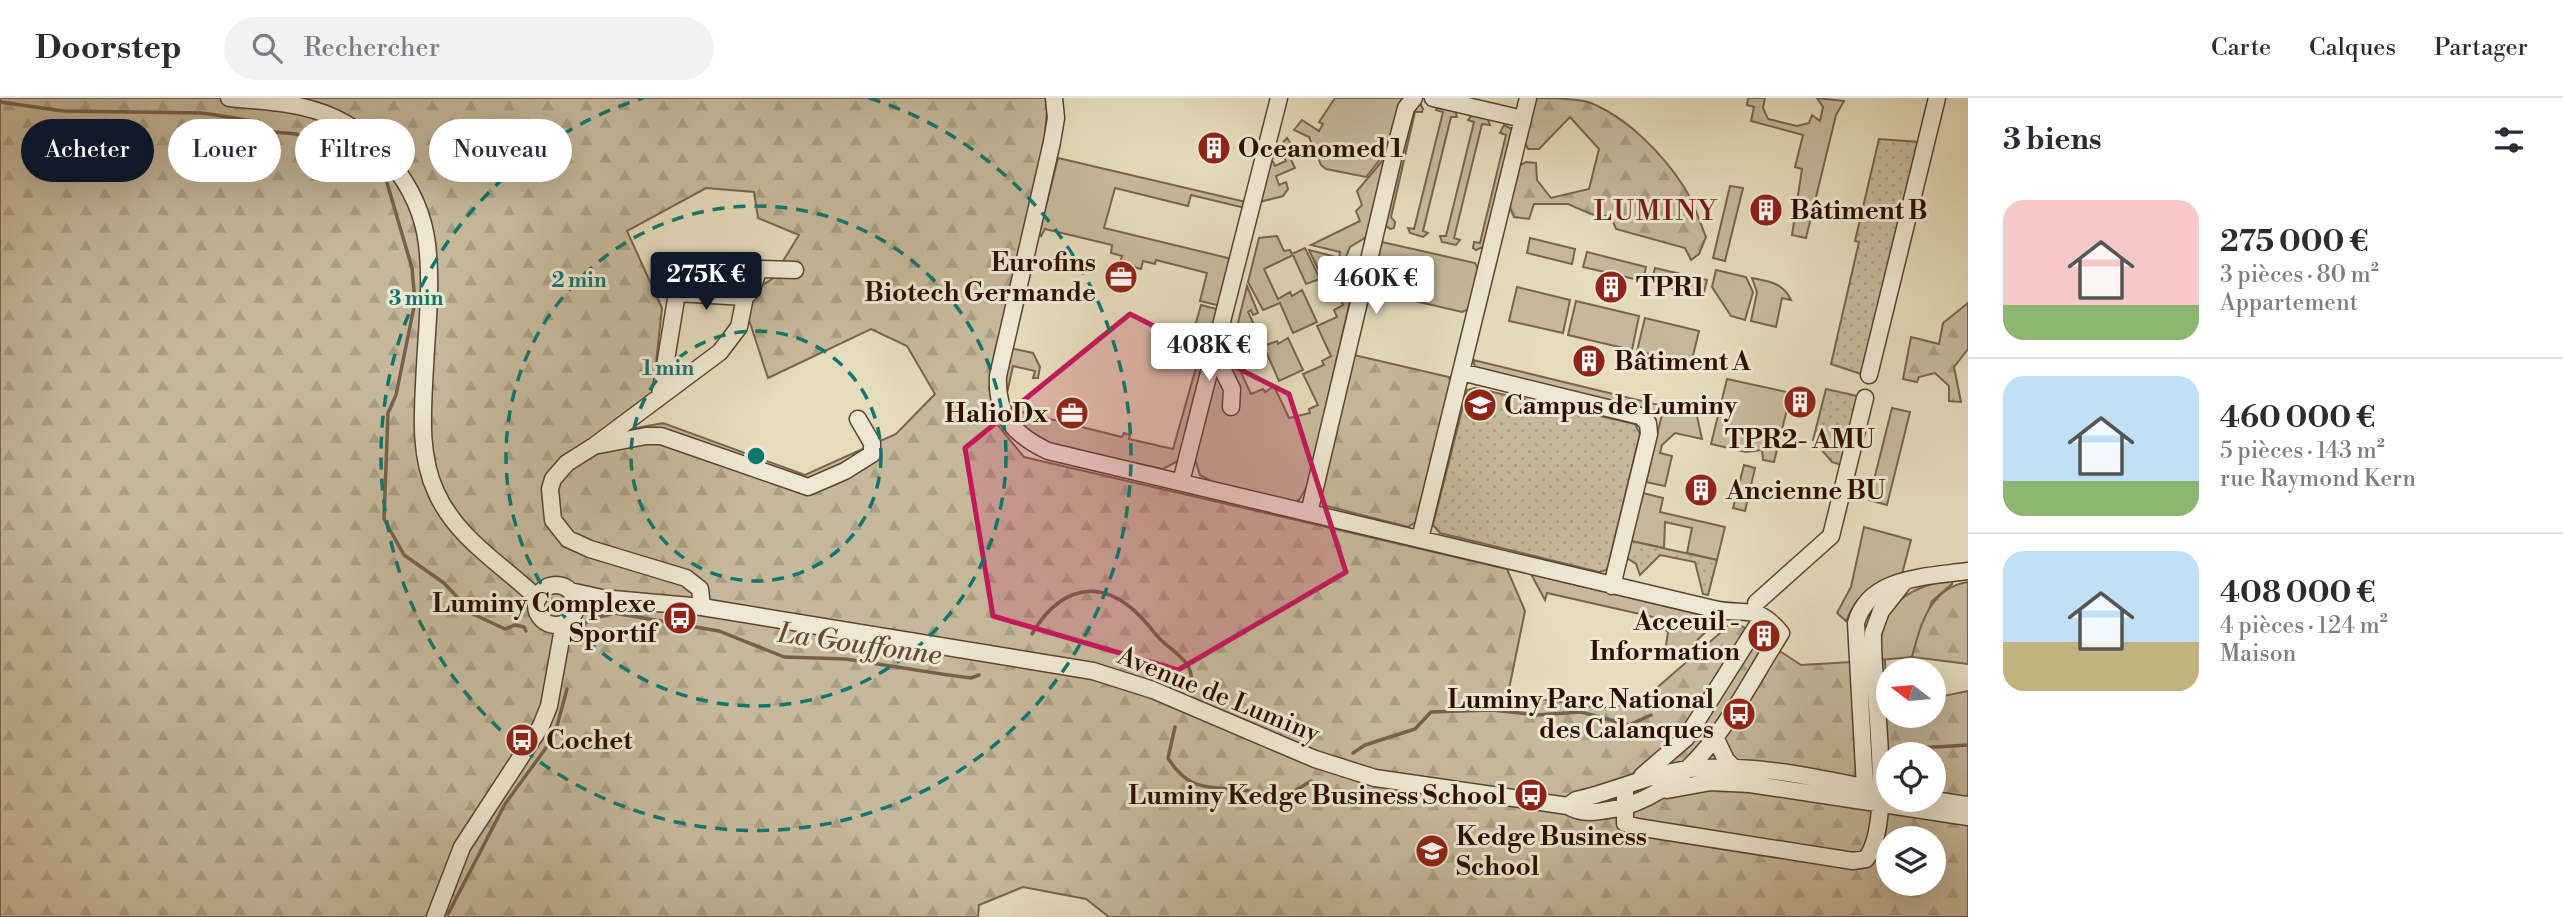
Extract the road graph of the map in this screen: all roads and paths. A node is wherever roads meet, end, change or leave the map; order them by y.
1 (229, 98) edge
2 (1054, 98) edge
3 (1279, 98) edge
4 (1414, 98) edge
5 (1433, 98) edge
6 (1528, 98) edge
7 (1937, 98) edge
8 (1523, 119) junction
9 (795, 270) dead end
10 (745, 297) junction
11 (1214, 352) junction
12 (1461, 372) junction
13 (1869, 376) dead end
14 (660, 396) junction
15 (1865, 398) dead end
16 (1231, 407) dead end
17 (858, 419) dead end
18 (594, 446) junction
19 (1181, 482) junction
20 (1309, 513) junction
21 (1420, 539) junction
22 (1968, 571) edge
23 (1612, 586) junction
24 (570, 590) junction
25 (542, 593) junction
26 (602, 598) junction
27 (702, 607) junction
28 (576, 608) junction
29 (1759, 611) junction
30 (556, 623) junction
31 (1740, 653) junction
32 (1760, 666) junction
33 (1715, 737) junction
34 (1735, 768) junction
35 (1688, 769) junction
36 (1876, 778) edge
37 (1625, 787) junction
38 (1876, 793) edge
39 (1876, 793) edge
40 (1651, 794) junction
41 (1946, 802) edge
42 (1968, 805) edge
43 (1567, 806) junction
44 (1625, 806) junction
45 (1946, 811) edge
46 (1879, 812) edge
47 (1968, 817) edge
48 (435, 917) edge

1 - 25 street
2 - 19 street
3 - 11 street
4 - 20 street
5 - 8 street
6 - 8 street
7 - 13 street
8 - 12 street
9 - 10 street
10 - 14 street
10 - 14 street
11 - 16 street
11 - 19 street
12 - 21 street
12 - 23 street
14 - 18 street
15 - 29 street, Avenue de Luminy
17 - 18 street
18 - 27 street
19 - 20 street
20 - 21 street
21 - 23 street
22 - 36 street
23 - 29 street
24 - 25 street
24 - 26 street, Avenue de Luminy
24 - 28 street
25 - 30 street
26 - 27 street, Avenue de Luminy
26 - 28 street, Avenue de Luminy
27 - 43 street, Avenue de Luminy
28 - 30 street
29 - 31 street, Avenue de Luminy
29 - 32 street, Avenue de Luminy
30 - 48 street
31 - 32 street
31 - 37 street, Avenue de Luminy
32 - 33 street, Avenue de Luminy
33 - 34 street
33 - 35 street, Avenue de Luminy
34 - 35 street, Avenue de Luminy
34 - 38 street, Avenue de Luminy
35 - 37 street, Avenue de Luminy
35 - 40 street, Avenue de Luminy
37 - 43 street, Avenue de Luminy
37 - 44 street
39 - 40 street, Avenue de Luminy
40 - 44 street, Avenue de Luminy
41 - 42 street
43 - 44 street, Avenue de Luminy
44 - 46 street
45 - 47 street, Avenue de Luminy

